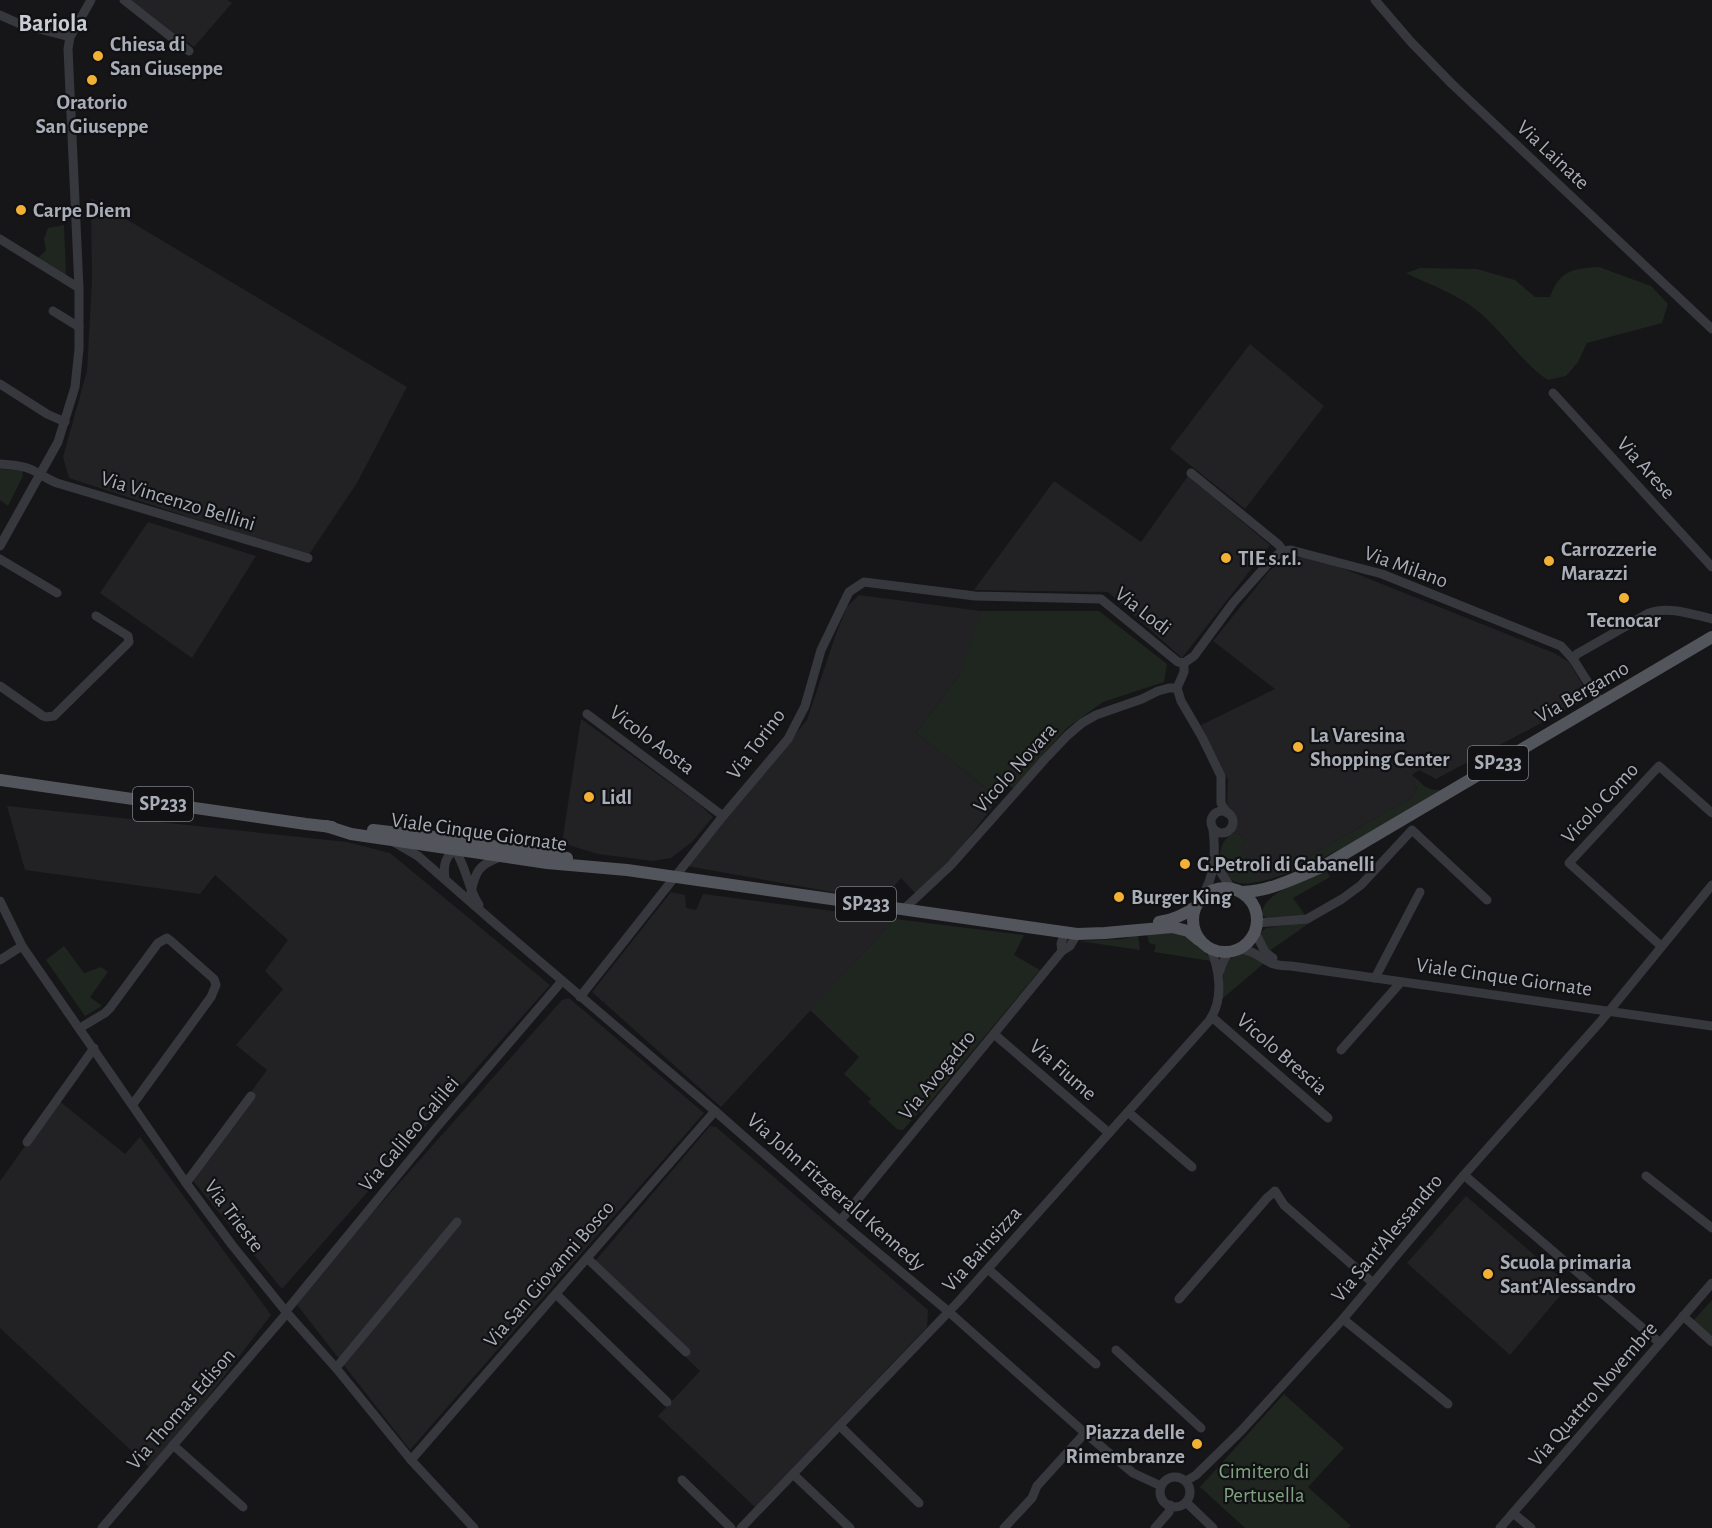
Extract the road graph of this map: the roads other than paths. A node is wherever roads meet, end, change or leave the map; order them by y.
1 (91, 0) edge
2 (124, 0) edge
3 (1375, 0) edge
4 (0, 15) edge
5 (70, 37) junction
6 (189, 51) dead end
7 (0, 239) edge
8 (79, 288) junction
9 (53, 311) dead end
10 (79, 327) junction
11 (1712, 329) edge
12 (0, 384) edge
13 (1553, 393) dead end
14 (65, 422) junction
15 (0, 464) edge
16 (1191, 473) dead end
17 (40, 475) junction
18 (0, 546) edge
19 (1283, 551) junction
20 (0, 558) edge
21 (308, 558) dead end
22 (1712, 567) edge
23 (856, 586) joint
24 (57, 593) dead end
25 (96, 616) dead end
26 (1712, 619) edge
27 (1712, 637) edge
28 (1573, 659) junction
29 (1184, 663) junction
30 (0, 686) edge
31 (1176, 688) junction
32 (1601, 703) junction
33 (587, 714) dead end
34 (0, 780) edge
35 (1220, 795) junction
36 (1227, 813) junction
37 (1712, 813) edge
38 (723, 816) junction
39 (1212, 817) junction
40 (1213, 829) junction
41 (1227, 832) junction
42 (394, 836) junction
43 (455, 849) junction
44 (1215, 849) junction
45 (549, 854) junction
46 (502, 856) junction
47 (1214, 862) junction
48 (627, 870) junction
49 (675, 877) junction
50 (445, 879) junction
51 (1282, 884) junction
52 (1712, 885) edge
53 (1237, 890) junction
54 (471, 892) junction
55 (1420, 892) dead end
56 (0, 900) edge
57 (1487, 900) dead end
58 (1198, 903) junction
59 (904, 909) junction
60 (490, 919) junction
61 (1257, 924) junction
62 (1071, 933) junction
63 (1105, 933) junction
64 (1199, 940) junction
65 (22, 946) junction
66 (1661, 946) junction
67 (1210, 948) junction
68 (1234, 950) junction
69 (0, 960) edge
70 (1292, 966) junction
71 (1219, 976) junction
72 (1375, 978) junction
73 (562, 981) junction
74 (1401, 982) junction
75 (580, 997) junction
76 (1608, 1011) junction
77 (1212, 1017) junction
78 (1712, 1026) edge
79 (80, 1028) junction
80 (994, 1034) junction
81 (94, 1048) junction
82 (1341, 1050) dead end
83 (251, 1096) dead end
84 (133, 1104) junction
85 (715, 1111) junction
86 (1128, 1112) junction
87 (1328, 1118) dead end
88 (1109, 1133) junction
89 (27, 1142) dead end
90 (1192, 1167) dead end
91 (1464, 1175) junction
92 (1646, 1176) dead end
93 (186, 1183) junction
94 (840, 1221) junction
95 (457, 1222) dead end
96 (1712, 1228) edge
97 (587, 1258) junction
98 (988, 1269) junction
99 (1373, 1283) junction
100 (1712, 1283) edge
101 (556, 1294) junction
102 (1179, 1299) dead end
103 (286, 1312) junction
104 (949, 1312) junction
105 (1683, 1316) junction
106 (1343, 1319) junction
107 (1712, 1342) edge
108 (1660, 1343) junction
109 (1116, 1350) dead end
110 (686, 1352) dead end
111 (1096, 1364) dead end
112 (336, 1368) junction
113 (667, 1402) dead end
114 (1448, 1404) dead end
115 (840, 1426) junction
116 (1201, 1428) dead end
117 (1085, 1433) junction
118 (173, 1445) junction
119 (411, 1460) junction
120 (794, 1474) junction
121 (682, 1480) dead end
122 (1186, 1481) junction
123 (1161, 1486) junction
124 (1186, 1502) junction
125 (919, 1503) dead end
126 (1170, 1505) junction
127 (243, 1507) dead end
128 (1513, 1513) junction
129 (102, 1528) edge
130 (474, 1528) edge
131 (731, 1528) edge
132 (741, 1528) edge
133 (850, 1528) edge
134 (1004, 1528) edge
135 (1155, 1528) edge
136 (1213, 1528) edge
137 (1500, 1528) edge
138 (1531, 1528) edge

1 - 5 street
2 - 6 street
3 - 11 street, Via Lainate
4 - 5 street
5 - 8 street
7 - 8 street
8 - 10 street
9 - 10 street
10 - 14 street
12 - 14 street
13 - 22 street, Via Arese
14 - 17 street
15 - 17 street, Via Vincenzo Bellini
16 - 19 street
17 - 18 street
17 - 21 street, Via Vincenzo Bellini
19 - 28 street, Via Milano
19 - 29 street
20 - 24 street
23 - 29 street, Via Lodi
23 - 38 street, Via Torino
25 - 30 street
26 - 28 street
27 - 32 main road, Via Bergamo / SP233
28 - 32 street, Via Milano
29 - 31 street
31 - 35 street
31 - 59 street, Vicolo Novara
32 - 51 main road, Via Bergamo / SP233
33 - 38 street, Vicolo Aosta
34 - 42 main road, Viale Cinque Giornate / SP233
35 - 36 street
35 - 39 street
36 - 39 street
36 - 41 street
37 - 66 street, Vicolo Como
38 - 49 street, Via Torino
39 - 40 street
40 - 41 street
40 - 44 street
41 - 44 street
42 - 43 main road, Viale Cinque Giornate / SP233
42 - 45 main road, Viale Cinque Giornate / SP233
42 - 50 street, Via John Fitzgerald Kennedy
43 - 45 street
43 - 46 main road, Viale Cinque Giornate / SP233
43 - 50 street
43 - 54 street, Via John Fitzgerald Kennedy
44 - 47 street
45 - 48 main road, Viale Cinque Giornate / SP233
46 - 48 main road, Viale Cinque Giornate / SP233
46 - 54 street
47 - 53 street
47 - 58 street
48 - 49 main road, Viale Cinque Giornate / SP233
49 - 59 main road, Viale Cinque Giornate / SP233
49 - 75 street, Via Torino
50 - 60 street, Via John Fitzgerald Kennedy
51 - 53 main road, Via Bergamo / SP233
51 - 61 main road, Via Bergamo / SP233
52 - 66 street, Via Sant'Alessandro
53 - 58 main road, SP233
53 - 61 main road
54 - 60 street, Via John Fitzgerald Kennedy
55 - 72 street
56 - 65 street, Via Trieste
57 - 61 street
58 - 63 main road, Viale Cinque Giornate / SP233
58 - 64 main road
59 - 62 main road, Viale Cinque Giornate / SP233
60 - 73 street, Via John Fitzgerald Kennedy
61 - 68 main road, SP233
61 - 70 street, Viale Cinque Giornate
62 - 63 main road, Viale Cinque Giornate / SP233
62 - 80 street, Via Avogadro
63 - 64 main road, Viale Cinque Giornate / SP233
64 - 67 main road, SP233
65 - 69 street
65 - 79 street, Via Trieste
66 - 76 street, Via Sant'Alessandro
67 - 68 main road, SP233
67 - 71 street, Via Bainsizza
68 - 70 street, Viale Cinque Giornate
68 - 71 street, Via Bainsizza
70 - 72 street, Viale Cinque Giornate
71 - 77 street, Via Bainsizza
72 - 74 street, Viale Cinque Giornate
73 - 75 street, Via John Fitzgerald Kennedy
73 - 103 street, Via Galileo Galilei
74 - 76 street, Viale Cinque Giornate
74 - 82 street
75 - 85 street, Via John Fitzgerald Kennedy
76 - 78 street, Viale Cinque Giornate
76 - 91 street, Via Sant'Alessandro
77 - 86 street, Via Bainsizza
77 - 87 street, Vicolo Brescia
79 - 81 street, Via Trieste
79 - 84 street
80 - 88 street, Via Fiume
80 - 94 street, Via Avogadro
81 - 84 street, Via Trieste
81 - 89 street
83 - 93 street
84 - 93 street, Via Trieste
85 - 94 street, Via John Fitzgerald Kennedy
85 - 97 street, Via San Giovanni Bosco
86 - 88 street, Via Bainsizza
86 - 90 street
88 - 98 street, Via Bainsizza
91 - 99 street, Via Sant'Alessandro
91 - 108 street
92 - 96 street
93 - 103 street, Via Trieste
94 - 104 street, Via John Fitzgerald Kennedy
95 - 112 street
97 - 101 street, Via San Giovanni Bosco
97 - 110 street
98 - 104 street, Via Bainsizza
98 - 111 street
99 - 102 street
99 - 106 street, Via Sant'Alessandro
100 - 105 street, Via Quattro Novembre
101 - 113 street
101 - 119 street, Via San Giovanni Bosco
103 - 112 street, Via Trieste
103 - 118 street, Via Thomas Edison
104 - 115 street, Via Bainsizza
104 - 117 street, Via John Fitzgerald Kennedy
105 - 107 street
105 - 108 street, Via Quattro Novembre
106 - 114 street
106 - 122 street, Via Sant'Alessandro
108 - 128 street, Via Quattro Novembre
109 - 116 street
112 - 119 street, Via Trieste
115 - 120 street, Via Bainsizza
115 - 125 street
117 - 123 street, Via John Fitzgerald Kennedy
117 - 134 street
118 - 127 street
118 - 129 street, Via Thomas Edison
119 - 130 street, Via Trieste
120 - 132 street, Via Bainsizza
120 - 133 street
121 - 131 street
122 - 123 street
122 - 124 street
123 - 126 street
124 - 126 street
124 - 136 street
126 - 135 street
128 - 137 street, Via Quattro Novembre
128 - 138 street

